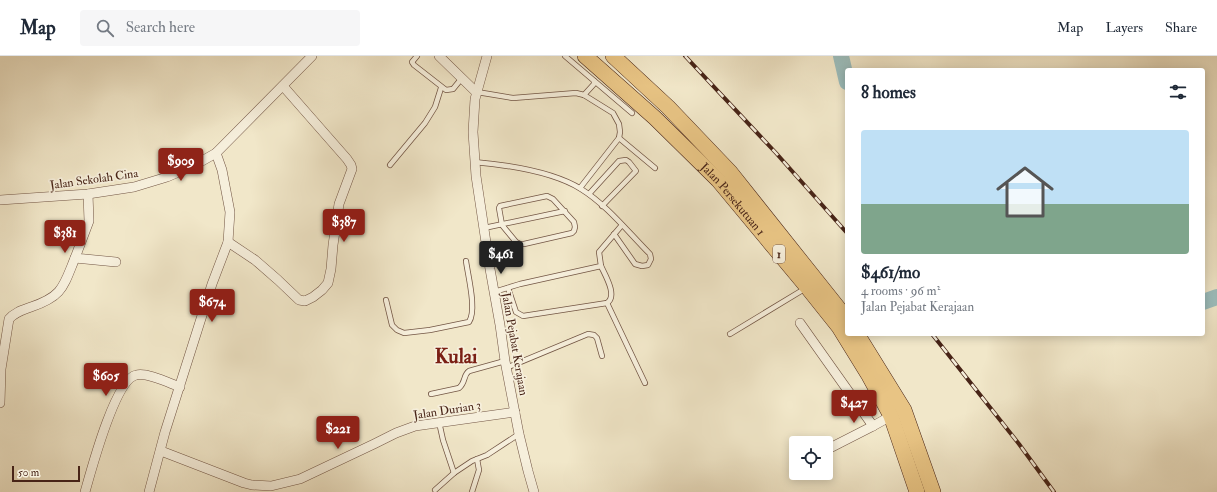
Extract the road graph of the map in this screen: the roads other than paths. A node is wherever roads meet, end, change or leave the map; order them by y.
1 (312, 56) edge
2 (416, 56) edge
3 (439, 56) edge
4 (486, 56) edge
5 (565, 56) edge
6 (585, 56) edge
7 (613, 56) edge
8 (462, 78) junction
9 (594, 81) junction
10 (283, 86) junction
11 (441, 88) junction
12 (476, 92) junction
13 (584, 95) junction
14 (632, 113) dead end
15 (619, 138) junction
16 (216, 153) junction
17 (474, 162) junction
18 (390, 164) dead end
19 (655, 168) dead end
20 (580, 188) junction
21 (88, 194) junction
22 (589, 194) junction
23 (0, 200) edge
24 (602, 206) junction
25 (565, 211) junction
26 (502, 224) junction
27 (622, 225) junction
28 (484, 228) junction
29 (614, 234) junction
30 (228, 242) junction
31 (74, 258) junction
32 (466, 261) dead end
33 (116, 262) dead end
34 (601, 266) junction
35 (807, 287) junction
36 (508, 288) junction
37 (494, 292) junction
38 (386, 300) dead end
39 (607, 303) junction
40 (845, 316) edge
41 (800, 323) dead end
42 (730, 334) dead end
43 (858, 336) edge
44 (602, 356) dead end
45 (505, 364) junction
46 (645, 383) dead end
47 (180, 387) junction
48 (431, 394) dead end
49 (0, 403) edge
50 (515, 412) junction
51 (891, 416) junction
52 (439, 422) junction
53 (873, 426) junction
54 (519, 434) junction
55 (833, 446) edge
56 (161, 451) junction
57 (477, 459) junction
58 (454, 473) junction
59 (252, 489) edge
60 (435, 490) dead end
61 (85, 492) edge
62 (149, 492) edge
63 (472, 492) edge
64 (534, 492) edge
65 (917, 492) edge
66 (933, 492) edge

1 - 10 street, Jalan Sekolah Cina
2 - 11 lane
3 - 8 street
4 - 12 street, Jalan Pejabat Kerajaan
5 - 9 lane
6 - 35 highway, Jalan Persekutuan 1 / 1
7 - 40 highway, Jalan Persekutuan 1 / 1
8 - 11 lane
8 - 12 street
9 - 13 lane
9 - 14 lane
10 - 16 street, Jalan Sekolah Cina
10 - 30 street
11 - 18 lane
12 - 13 lane
12 - 17 street, Jalan Pejabat Kerajaan
13 - 15 lane
15 - 19 lane
15 - 20 lane
16 - 21 street, Jalan Sekolah Cina
16 - 30 street
17 - 20 lane
17 - 28 street, Jalan Pejabat Kerajaan
20 - 22 lane
21 - 23 street, Jalan Sekolah Cina
21 - 31 street
22 - 24 lane
22 - 24 lane
24 - 27 lane
25 - 26 lane
25 - 26 lane
25 - 26 lane
26 - 28 lane
27 - 29 lane
27 - 29 lane
28 - 37 street, Jalan Pejabat Kerajaan
29 - 34 lane
30 - 47 street
31 - 33 street
31 - 49 street
32 - 38 lane
34 - 36 lane
34 - 39 lane
35 - 42 lane
35 - 51 highway, Jalan Persekutuan 1 / 1
36 - 37 lane
36 - 39 lane
37 - 45 street, Jalan Pejabat Kerajaan
39 - 46 lane
41 - 53 street
43 - 66 highway
44 - 45 lane
45 - 48 lane
45 - 50 street, Jalan Pejabat Kerajaan
47 - 56 street
47 - 61 street
50 - 52 street, Jalan Durian 3
50 - 54 street, Jalan Pejabat Kerajaan
51 - 53 street
51 - 65 highway, Jalan Persekutuan 1 / 1
52 - 58 lane
52 - 59 street, Jalan Durian 3
53 - 55 street
54 - 57 lane
54 - 64 street, Jalan Pejabat Kerajaan
56 - 59 street, Jalan Durian 3
56 - 62 street
57 - 58 lane
57 - 63 lane
58 - 60 lane

